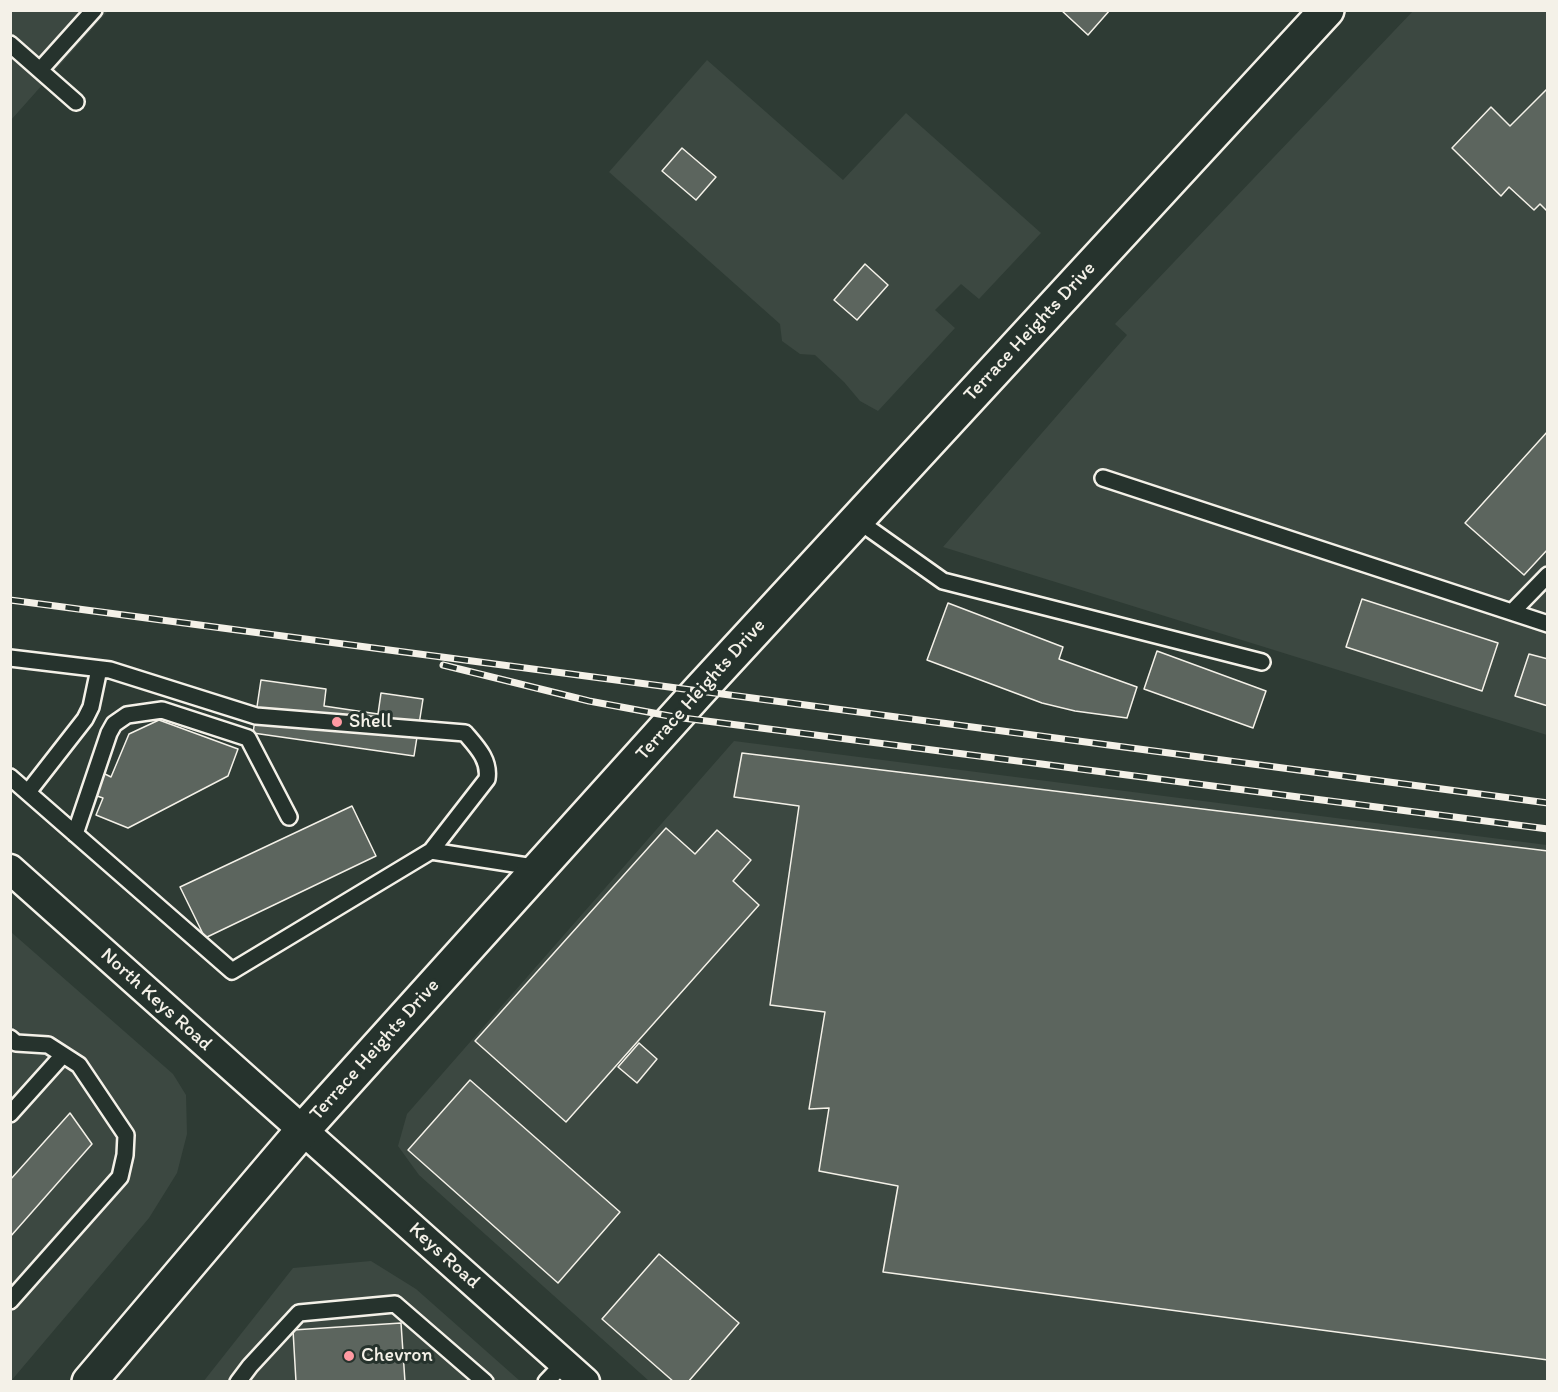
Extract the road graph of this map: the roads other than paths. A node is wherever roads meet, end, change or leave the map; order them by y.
1 (94, 10) edge
2 (1327, 10) edge
3 (10, 44) edge
4 (40, 70) junction
5 (76, 102) dead end
6 (1103, 478) dead end
7 (856, 520) junction
8 (1548, 575) edge
9 (1513, 612) junction
10 (1548, 624) edge
11 (10, 658) edge
12 (1262, 662) dead end
13 (99, 669) junction
14 (10, 777) edge
15 (28, 792) junction
16 (289, 817) dead end
17 (75, 834) junction
18 (431, 850) junction
19 (540, 868) junction
20 (10, 869) edge
21 (10, 1038) edge
22 (63, 1055) junction
23 (10, 1114) edge
24 (302, 1131) junction
25 (10, 1300) edge
26 (565, 1376) edge
27 (89, 1382) edge
28 (238, 1382) edge
29 (484, 1382) edge

1 - 4 lane
2 - 7 main road, Terrace Heights Drive
3 - 4 lane
4 - 5 lane
6 - 9 lane
7 - 12 lane
7 - 19 main road, Terrace Heights Drive
8 - 9 lane
9 - 10 lane
11 - 13 lane
13 - 15 lane
13 - 18 lane
14 - 15 lane
15 - 17 lane
16 - 17 lane
17 - 18 lane
18 - 19 lane
19 - 24 main road, Terrace Heights Drive
20 - 24 street, North Keys Road
21 - 22 lane
22 - 23 lane
22 - 25 lane
24 - 26 street, Keys Road
24 - 27 main road, Terrace Heights Drive
28 - 29 lane

